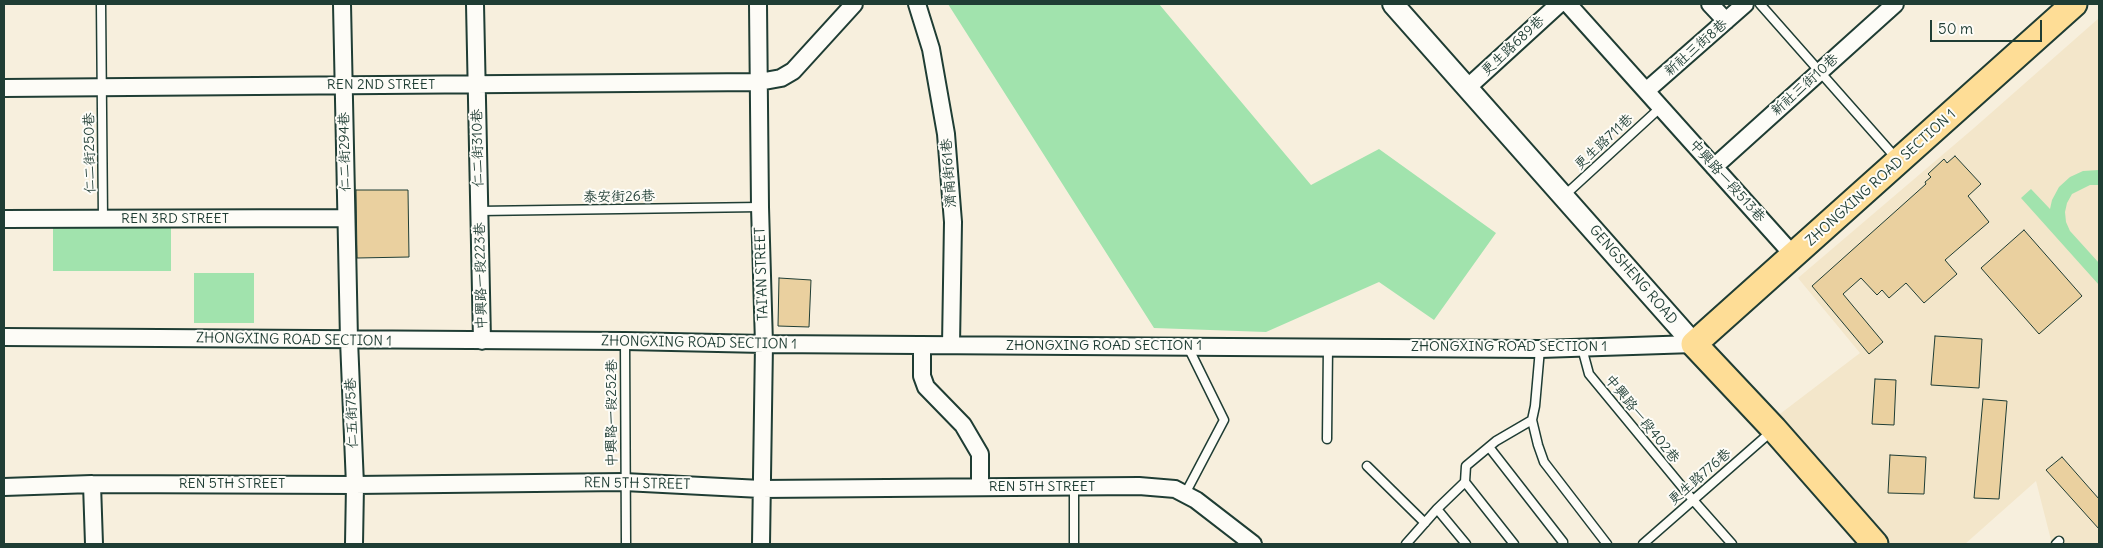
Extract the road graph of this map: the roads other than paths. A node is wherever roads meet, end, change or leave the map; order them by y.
1 (101, 4) edge
2 (342, 4) edge
3 (475, 4) edge
4 (758, 4) edge
5 (854, 4) edge
6 (917, 4) edge
7 (1393, 4) edge
8 (1559, 4) edge
9 (1568, 4) edge
10 (1710, 4) edge
11 (1745, 4) edge
12 (1760, 4) edge
13 (1896, 4) edge
14 (2074, 4) edge
15 (1726, 21) junction
16 (1820, 72) junction
17 (759, 82) junction
18 (477, 84) junction
19 (343, 85) junction
20 (102, 87) junction
21 (4, 88) edge
22 (1467, 88) junction
23 (1646, 91) junction
24 (1661, 107) junction
25 (1899, 161) junction
26 (1714, 167) junction
27 (1564, 196) junction
28 (760, 207) junction
29 (479, 211) junction
30 (346, 218) junction
31 (4, 219) edge
32 (103, 219) junction
33 (1794, 256) junction
34 (4, 337) edge
35 (348, 340) junction
36 (482, 341) junction
37 (625, 341) junction
38 (764, 344) junction
39 (1694, 344) junction
40 (922, 345) junction
41 (951, 345) junction
42 (1188, 347) junction
43 (1328, 347) junction
44 (1540, 348) junction
45 (1582, 348) junction
46 (1532, 420) junction
47 (1774, 430) junction
48 (1327, 439) dead end
49 (1489, 447) junction
50 (1367, 466) dead end
51 (624, 482) junction
52 (1465, 482) junction
53 (92, 484) junction
54 (355, 485) junction
55 (4, 487) edge
56 (980, 487) junction
57 (1074, 487) junction
58 (761, 489) junction
59 (1185, 494) junction
60 (1693, 500) junction
61 (1437, 509) junction
62 (1425, 523) junction
63 (1563, 542) dead end
64 (94, 544) edge
65 (354, 544) edge
66 (626, 544) edge
67 (761, 544) edge
68 (1074, 544) edge
69 (1252, 544) edge
70 (1406, 544) edge
71 (1466, 544) edge
72 (1514, 544) edge
73 (1607, 544) edge
74 (1643, 544) edge
75 (1732, 544) edge
76 (1875, 544) edge

1 - 20 lane, 仁二街250巷
2 - 19 street, 仁二街294巷
3 - 18 street, 仁二街310巷
4 - 17 street, TAI'AN STREET
5 - 17 street, REN 2ND STREET
6 - 41 street, 濟南街61巷
7 - 22 street, GENGSHENG ROAD
8 - 22 street, 更生路689巷
9 - 23 street, 中興路一段513巷
10 - 15 street
11 - 15 street, 新社三街8巷
12 - 16 lane
13 - 16 street, 新社三街10巷
14 - 25 main road, ZHONGXING ROAD SECTION 1
15 - 23 street, 新社三街8巷
16 - 25 lane
16 - 26 street, 新社三街10巷
17 - 18 street, REN 2ND STREET
17 - 28 street, TAI'AN STREET
18 - 19 street, REN 2ND STREET
18 - 29 street, 仁二街310巷
19 - 20 street, REN 2ND STREET
19 - 30 street, 仁二街294巷
20 - 21 street, REN 2ND STREET
20 - 32 lane, 仁二街250巷
22 - 27 street, GENGSHENG ROAD
23 - 24 street, 中興路一段513巷
24 - 26 street, 中興路一段513巷
24 - 27 lane, 更生路711巷
25 - 33 main road, ZHONGXING ROAD SECTION 1
26 - 33 street, 中興路一段513巷
27 - 39 street, GENGSHENG ROAD
28 - 29 lane, 泰安街26巷
28 - 38 street, TAI'AN STREET
29 - 36 street, 中興路一段223巷
30 - 32 street, REN 3RD STREET
30 - 35 street, 仁二街294巷
31 - 32 street, REN 3RD STREET
33 - 39 main road, ZHONGXING ROAD SECTION 1
34 - 35 street, ZHONGXING ROAD SECTION 1
35 - 36 street, ZHONGXING ROAD SECTION 1
35 - 54 street, 仁五街75巷
36 - 37 street, ZHONGXING ROAD SECTION 1
37 - 38 street, ZHONGXING ROAD SECTION 1
37 - 51 lane, 中興路一段252巷
38 - 40 street, ZHONGXING ROAD SECTION 1
38 - 58 street, TAI'AN STREET
39 - 45 street, ZHONGXING ROAD SECTION 1
39 - 47 main road, GENGSHENG ROAD
40 - 41 street, ZHONGXING ROAD SECTION 1
40 - 56 street
41 - 42 street, ZHONGXING ROAD SECTION 1
42 - 43 street, ZHONGXING ROAD SECTION 1
42 - 59 lane
43 - 44 street, ZHONGXING ROAD SECTION 1
43 - 48 lane
44 - 45 street, ZHONGXING ROAD SECTION 1
44 - 46 lane
45 - 60 lane, 中興路一段402巷
46 - 49 lane
46 - 73 lane
47 - 60 lane, 更生路776巷
47 - 76 main road, GENGSHENG ROAD
49 - 52 lane
49 - 63 lane
50 - 62 lane
51 - 54 street, REN 5TH STREET
51 - 58 street, REN 5TH STREET
51 - 66 lane, 中興路一段252巷
52 - 61 lane
52 - 72 lane
53 - 54 street, REN 5TH STREET
53 - 55 street, REN 5TH STREET
53 - 64 street
54 - 65 street, 仁五街75巷
56 - 57 street, REN 5TH STREET
56 - 58 street, REN 5TH STREET
57 - 59 street, REN 5TH STREET
57 - 68 lane
58 - 67 street, TAI'AN STREET
59 - 69 street, REN 5TH STREET
60 - 74 lane, 更生路776巷
60 - 75 lane, 中興路一段402巷
61 - 62 lane
61 - 71 lane
62 - 70 lane

